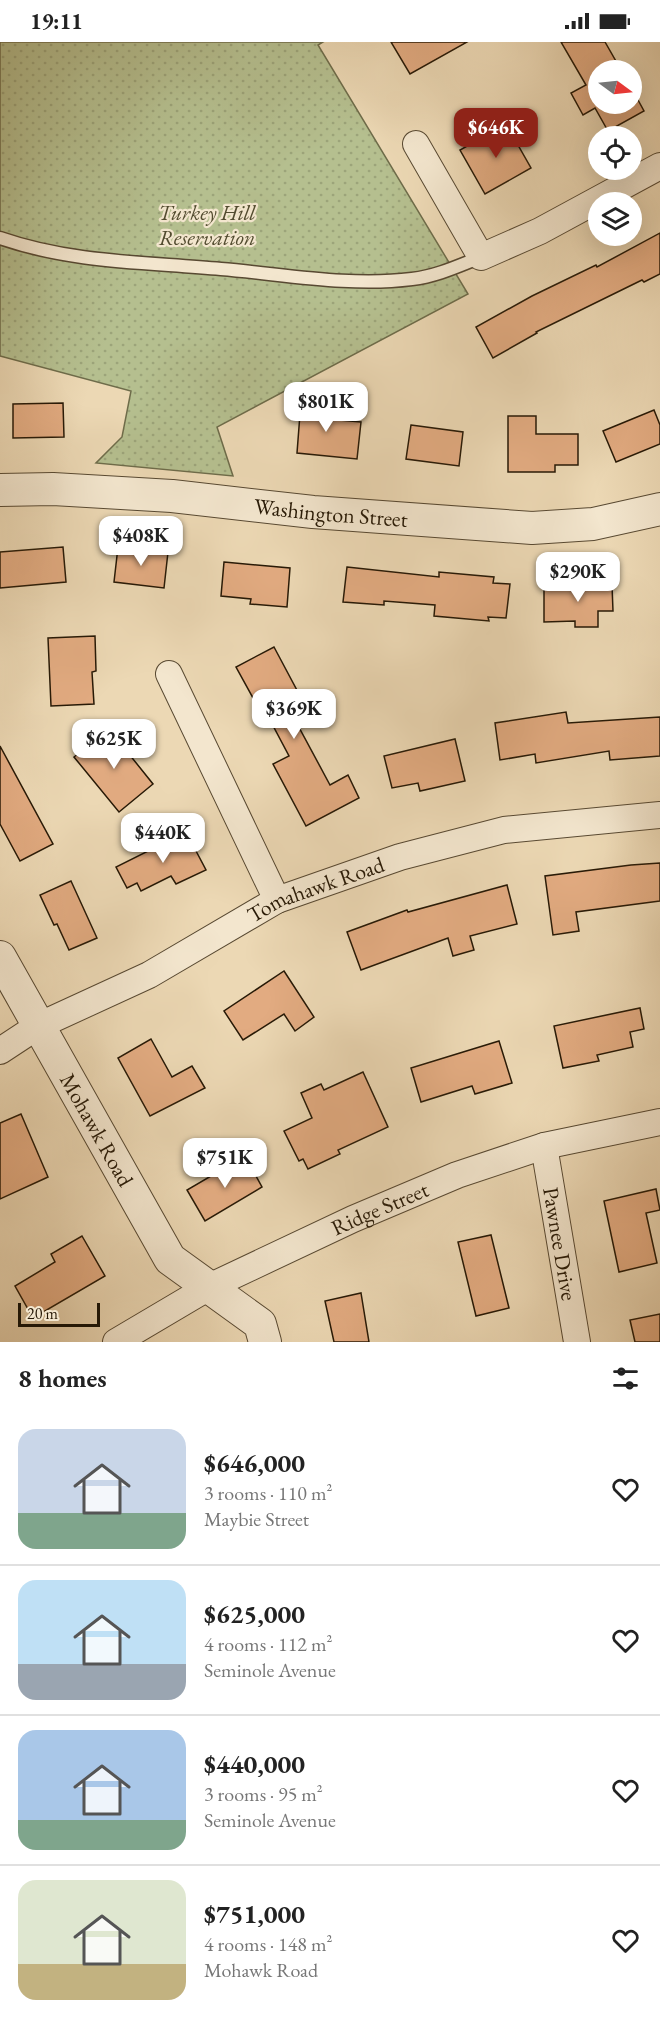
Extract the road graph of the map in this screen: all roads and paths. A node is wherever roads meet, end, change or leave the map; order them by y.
1 (417, 144) dead end
2 (660, 166) edge
3 (0, 238) edge
4 (481, 257) junction
5 (0, 490) edge
6 (660, 509) edge
7 (169, 674) dead end
8 (660, 815) edge
9 (277, 900) junction
10 (0, 957) edge
11 (38, 1026) junction
12 (0, 1051) edge
13 (660, 1122) edge
14 (544, 1146) junction
15 (209, 1287) junction
16 (116, 1342) edge
17 (265, 1342) edge
18 (577, 1342) edge

1 - 4 street
2 - 4 street
3 - 4 lane
5 - 6 street, Washington Street
7 - 9 street
8 - 9 street, Tomahawk Road
9 - 11 street, Tomahawk Road
10 - 11 street, Mohawk Road
11 - 12 street, Tomahawk Road
11 - 15 street, Mohawk Road
13 - 14 street, Ridge Street
14 - 15 street, Ridge Street
14 - 18 street, Pawnee Drive
15 - 16 street, Ridge Street
15 - 17 street, Mohawk Road

